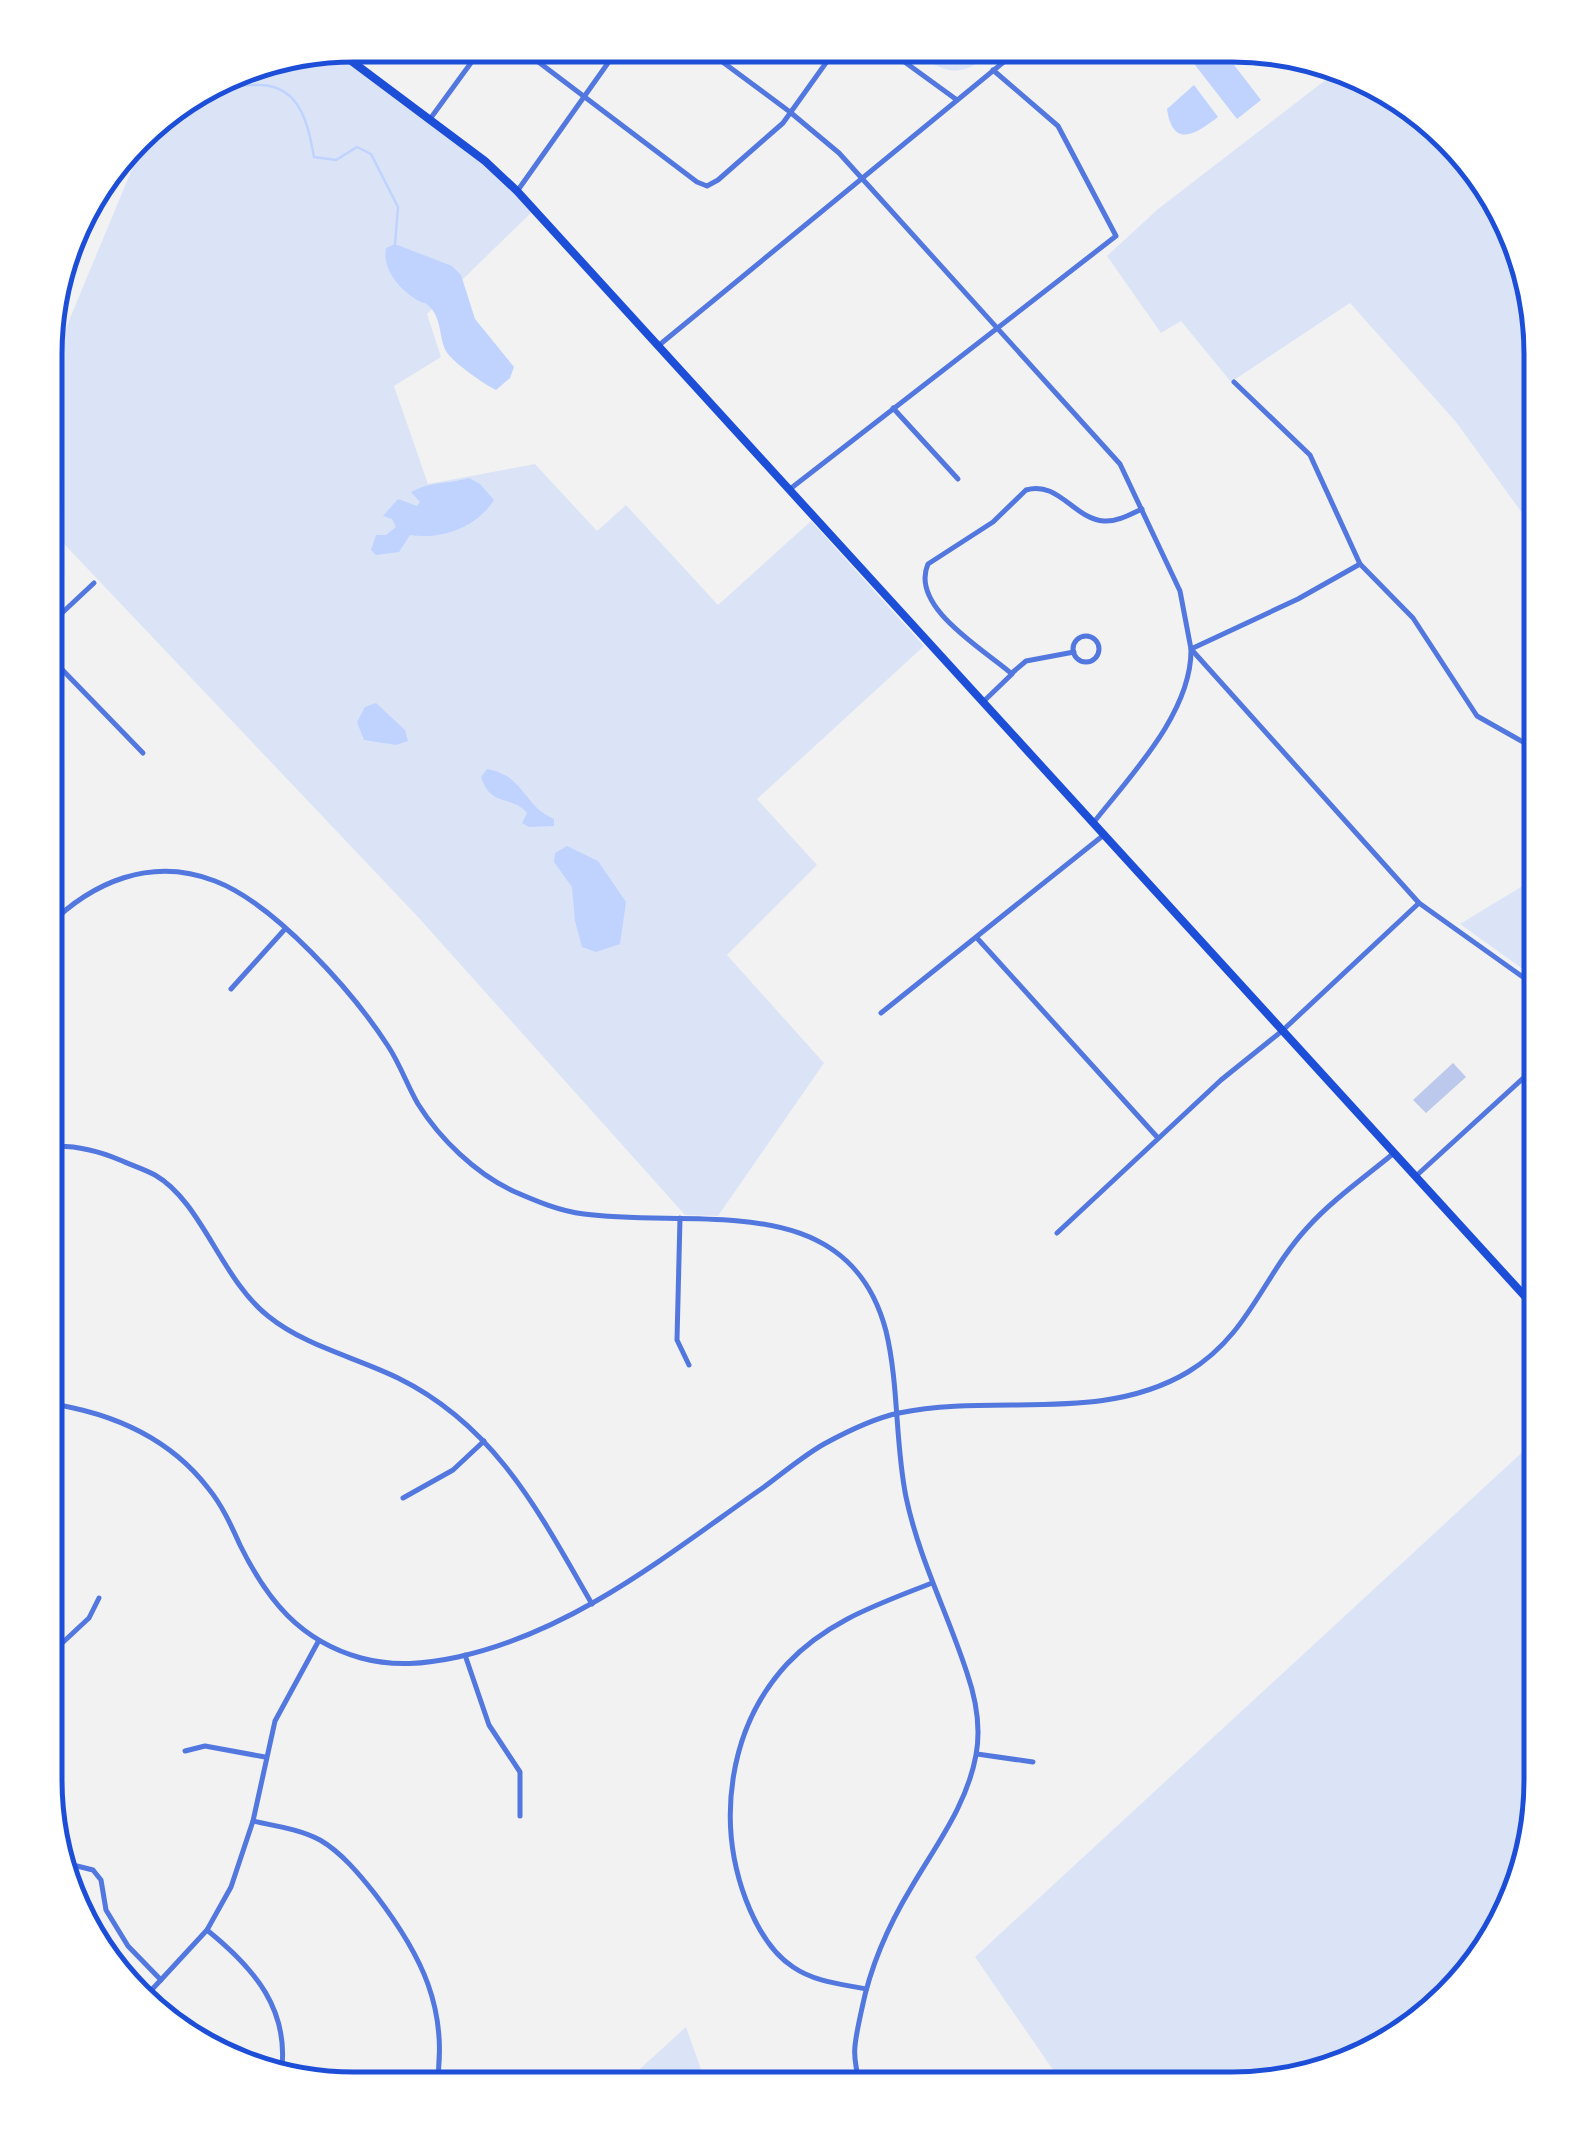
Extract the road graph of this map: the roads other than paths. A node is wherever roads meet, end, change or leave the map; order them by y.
1 (353, 62) edge
2 (472, 62) edge
3 (537, 62) edge
4 (608, 62) edge
5 (723, 62) edge
6 (826, 62) edge
7 (905, 62) edge
8 (1003, 62) edge
9 (993, 70) junction
10 (583, 96) junction
11 (956, 100) junction
12 (790, 112) junction
13 (430, 119) junction
14 (861, 180) junction
15 (518, 191) junction
16 (995, 329) junction
17 (658, 346) junction
18 (1234, 382) dead end
19 (894, 408) junction
20 (958, 480) dead end
21 (790, 490) junction
22 (1142, 509) junction
23 (1360, 564) junction
24 (94, 582) dead end
25 (63, 612) edge
26 (1191, 650) junction
27 (1074, 652) junction
28 (63, 670) edge
29 (1012, 674) junction
30 (983, 702) junction
31 (1524, 742) edge
32 (143, 753) dead end
33 (1094, 822) junction
34 (1105, 834) junction
35 (1419, 903) junction
36 (63, 912) edge
37 (285, 929) junction
38 (977, 938) junction
39 (1524, 977) edge
40 (231, 989) dead end
41 (880, 1013) dead end
42 (1282, 1032) junction
43 (1523, 1078) edge
44 (1158, 1138) junction
45 (63, 1148) edge
46 (1394, 1152) junction
47 (1416, 1176) junction
48 (680, 1218) junction
49 (1057, 1233) dead end
50 (1523, 1295) edge
51 (689, 1364) dead end
52 (63, 1407) edge
53 (895, 1413) junction
54 (484, 1441) junction
55 (403, 1498) dead end
56 (932, 1583) junction
57 (98, 1598) dead end
58 (592, 1604) junction
59 (318, 1642) junction
60 (63, 1643) edge
61 (465, 1655) junction
62 (185, 1751) dead end
63 (977, 1754) junction
64 (266, 1758) junction
65 (1033, 1762) dead end
66 (520, 1816) dead end
67 (252, 1821) junction
68 (77, 1866) dead end
69 (208, 1930) junction
70 (161, 1980) junction
71 (866, 1989) junction
72 (152, 1990) edge
73 (281, 2063) edge
74 (437, 2072) edge
75 (856, 2072) edge

1 - 13 main road
2 - 13 street
3 - 10 street
4 - 10 street
5 - 12 street
6 - 12 street
7 - 11 street
8 - 9 street
9 - 11 street
9 - 16 street
10 - 12 street
10 - 15 street
11 - 14 street
12 - 14 street
13 - 15 main road
14 - 16 street
14 - 17 street
15 - 17 main road
16 - 19 street
16 - 22 street
17 - 21 main road
18 - 23 street
19 - 20 street
19 - 21 street
21 - 30 main road
22 - 26 street
22 - 29 street
23 - 26 street
23 - 31 street
24 - 25 street
26 - 33 street
26 - 35 street
27 - 27 street
27 - 29 street
28 - 32 street
29 - 30 street
30 - 33 main road
33 - 34 main road
34 - 38 street
34 - 42 main road
35 - 39 street
35 - 42 street
36 - 37 street
37 - 40 street
37 - 48 street
38 - 41 street
38 - 44 street
42 - 44 street
42 - 46 main road
43 - 47 street
44 - 49 street
45 - 54 street
46 - 47 main road
46 - 53 street
47 - 50 main road
48 - 51 street
48 - 53 street
52 - 59 street
53 - 56 street
53 - 58 street
54 - 55 street
54 - 58 street
56 - 63 street
56 - 71 street
57 - 60 street
58 - 61 street
59 - 61 street
59 - 64 street
61 - 66 street
62 - 64 street
63 - 65 street
63 - 71 street
64 - 67 street
67 - 69 street
67 - 74 street
68 - 70 street
69 - 70 street
69 - 73 street
70 - 72 street
71 - 75 street

